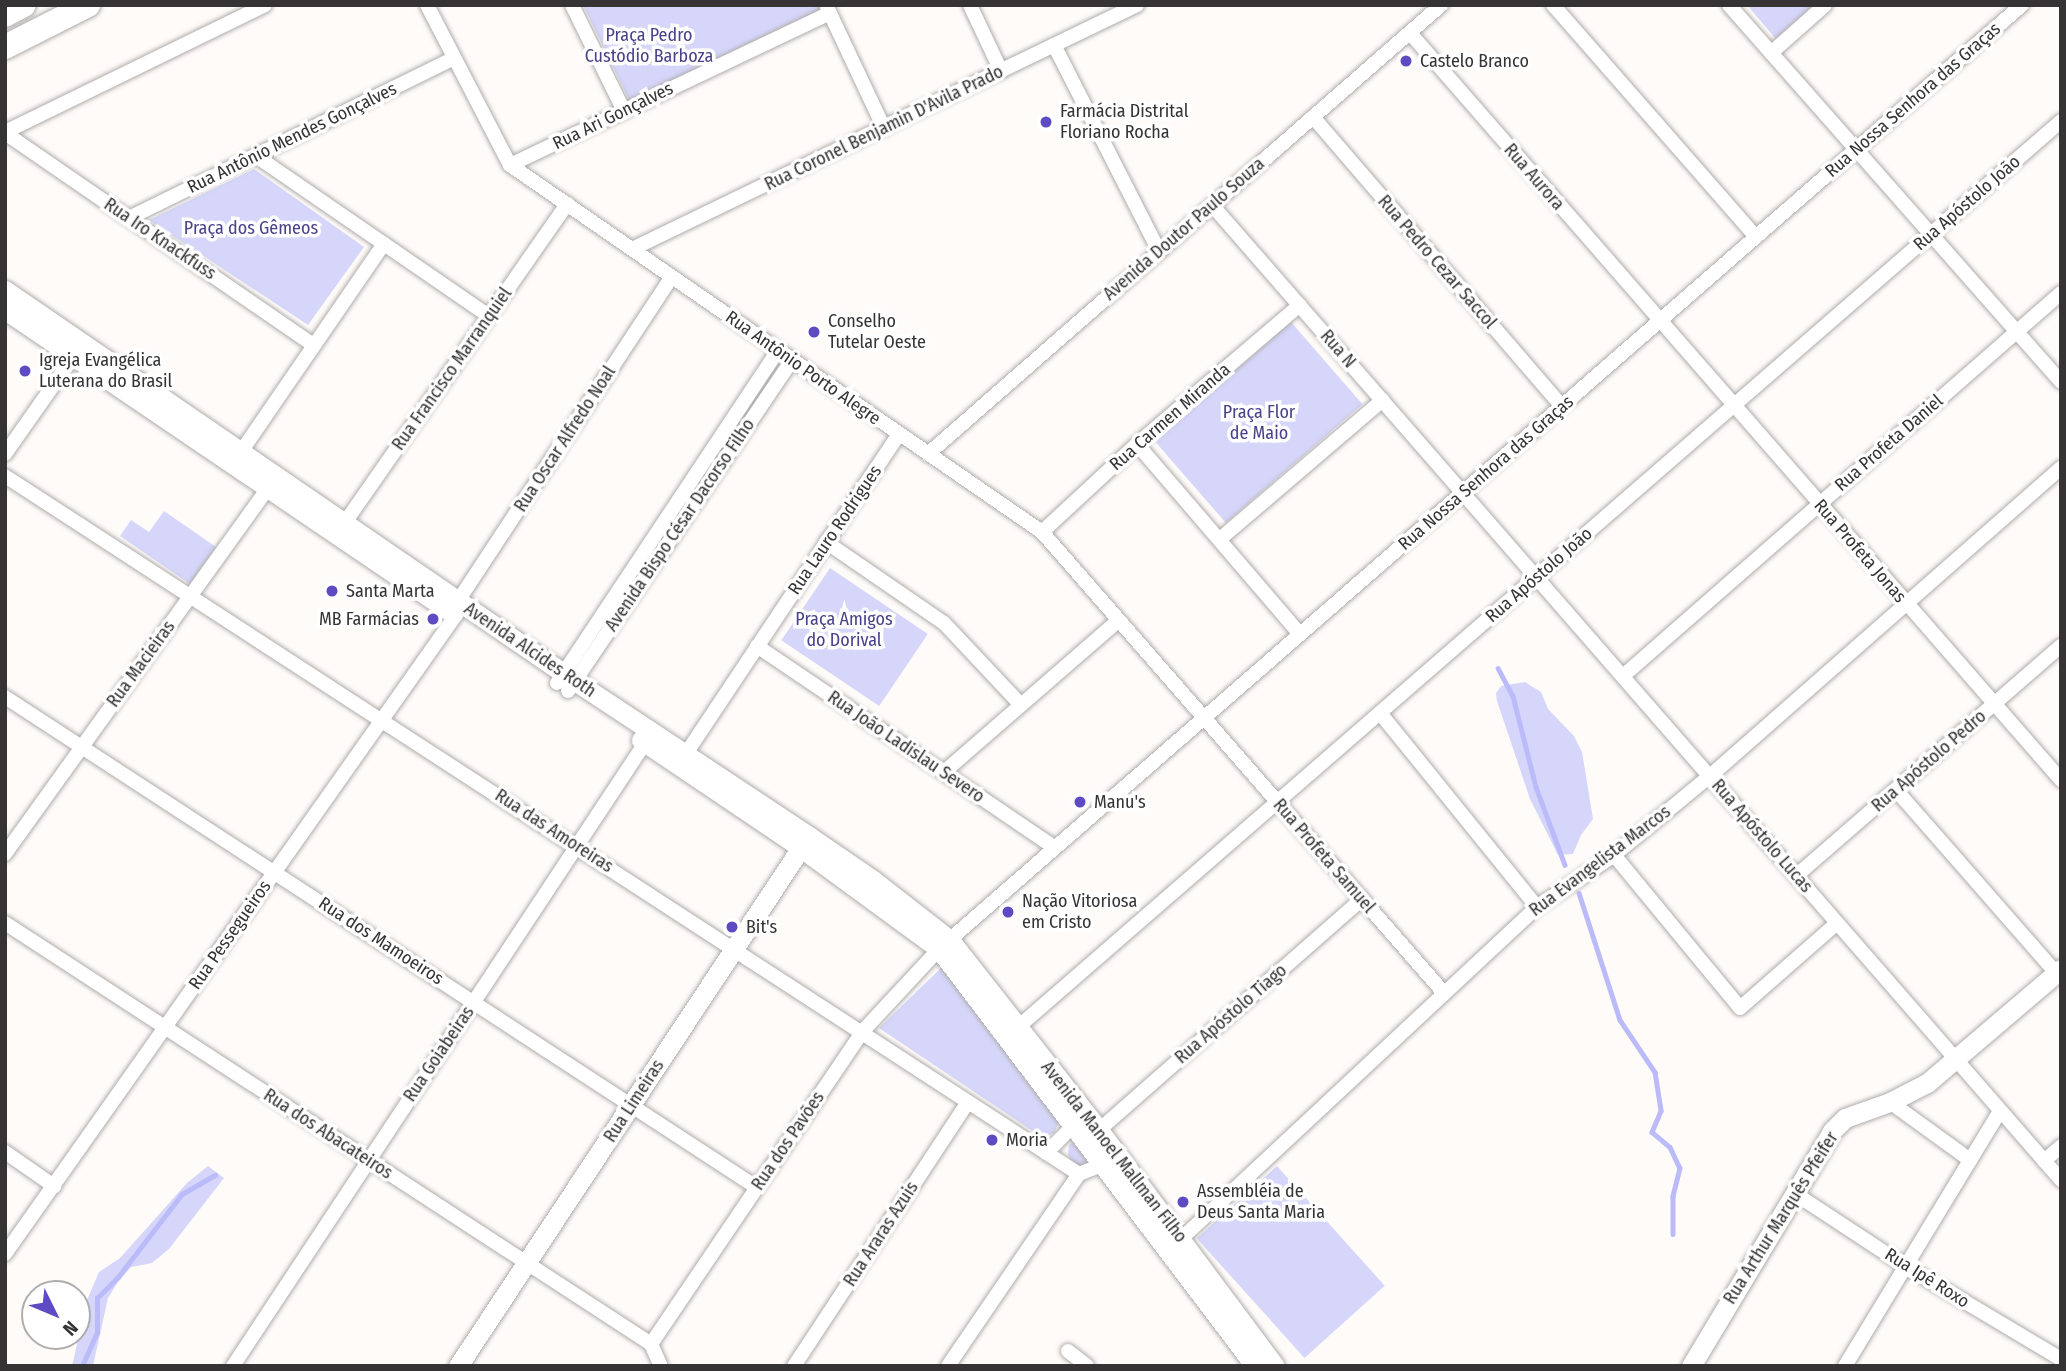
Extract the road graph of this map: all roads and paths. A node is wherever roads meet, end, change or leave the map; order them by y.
1 (24, 5) edge
2 (88, 5) edge
3 (265, 5) edge
4 (427, 5) edge
5 (572, 5) edge
6 (970, 5) edge
7 (1441, 5) edge
8 (1553, 5) edge
9 (1729, 5) edge
10 (1825, 5) edge
11 (2022, 5) edge
12 (1127, 7) edge
13 (828, 9) edge
14 (5, 15) edge
15 (1409, 33) junction
16 (1055, 45) junction
17 (5, 47) edge
18 (1771, 53) junction
19 (454, 58) junction
20 (1001, 71) junction
21 (624, 111) junction
22 (1313, 117) junction
23 (2061, 121) edge
24 (884, 128) junction
25 (5, 132) edge
26 (1856, 150) junction
27 (256, 156) junction
28 (510, 165) junction
29 (566, 204) junction
30 (1212, 205) junction
31 (129, 218) junction
32 (1931, 234) junction
33 (1756, 237) junction
34 (384, 244) junction
35 (632, 249) junction
36 (1159, 251) junction
37 (672, 277) junction
38 (5, 290) edge
39 (2061, 292) edge
40 (1300, 305) junction
41 (5, 310) edge
42 (489, 316) junction
43 (1659, 322) junction
44 (2017, 331) junction
45 (314, 345) junction
46 (79, 350) junction
47 (778, 351) junction
48 (792, 360) junction
49 (2061, 382) edge
50 (1383, 400) junction
51 (1562, 406) junction
52 (1732, 406) junction
53 (899, 434) junction
54 (1137, 444) junction
55 (5, 454) edge
56 (928, 454) junction
57 (237, 458) junction
58 (2061, 468) edge
59 (5, 475) edge
60 (272, 481) junction
61 (1463, 492) junction
62 (1819, 504) junction
63 (673, 523) junction
64 (341, 529) junction
65 (1042, 532) junction
66 (1220, 539) junction
67 (826, 542) junction
68 (1537, 577) junction
69 (190, 597) junction
70 (1906, 604) junction
71 (457, 608) junction
72 (1118, 621) junction
73 (1300, 634) junction
74 (757, 646) junction
75 (2061, 646) edge
76 (1623, 676) junction
77 (566, 682) junction
78 (5, 696) edge
79 (1994, 704) junction
80 (1021, 705) junction
81 (1380, 713) junction
82 (1204, 718) junction
83 (383, 719) junction
84 (645, 743) junction
85 (82, 747) junction
86 (682, 760) junction
87 (944, 772) junction
88 (1710, 776) junction
89 (2061, 780) edge
90 (1896, 790) junction
91 (1278, 802) junction
92 (805, 842) junction
93 (577, 846) junction
94 (1055, 848) junction
95 (5, 854) edge
96 (1614, 855) junction
97 (275, 872) junction
98 (1796, 876) junction
99 (1363, 899) junction
100 (1537, 907) junction
101 (5, 923) edge
102 (1837, 923) junction
103 (944, 945) junction
104 (734, 949) junction
105 (2058, 971) edge
106 (1444, 993) junction
107 (474, 1002) junction
108 (165, 1027) junction
109 (1017, 1028) junction
110 (862, 1032) junction
111 (1955, 1060) junction
112 (968, 1102) junction
113 (1890, 1102) junction
114 (631, 1104) junction
115 (2000, 1111) junction
116 (1073, 1126) junction
117 (1099, 1130) junction
118 (2061, 1146) edge
119 (5, 1152) edge
120 (1046, 1153) junction
121 (369, 1160) junction
122 (1110, 1160) junction
123 (1970, 1160) junction
124 (2044, 1161) junction
125 (1079, 1174) junction
126 (2061, 1180) edge
127 (54, 1185) junction
128 (757, 1187) junction
129 (1794, 1193) junction
130 (1181, 1238) junction
131 (5, 1254) edge
132 (527, 1263) junction
133 (1905, 1266) junction
134 (651, 1344) junction
135 (1068, 1351) dead end
136 (2061, 1359) edge
137 (233, 1366) edge
138 (458, 1366) edge
139 (661, 1366) edge
140 (794, 1366) edge
141 (948, 1366) edge
142 (1087, 1366) edge
143 (1255, 1366) edge
144 (1275, 1366) edge
145 (1691, 1366) edge
146 (1844, 1366) edge

1 - 14 highway
2 - 17 highway
3 - 25 street
4 - 19 street, Rua Antônio Porto Alegre
5 - 21 street
6 - 20 street
7 - 15 street, Avenida Doutor Paulo Souza
8 - 33 street
9 - 18 street
10 - 18 street
11 - 26 street, Rua Nossa Senhora das Graças
12 - 16 street, Rua Coronel Benjamin D'Avila Prado
13 - 21 street, Rua Ari Gonçalves
13 - 24 street
15 - 22 street, Avenida Doutor Paulo Souza
15 - 43 street, Rua Aurora
16 - 20 street, Rua Coronel Benjamin D'Avila Prado
16 - 36 street
18 - 26 street
19 - 27 street, Rua Antônio Mendes Gonçalves
19 - 28 street, Rua Antônio Porto Alegre
20 - 24 street, Rua Coronel Benjamin D'Avila Prado
21 - 28 street, Rua Ari Gonçalves
22 - 30 street, Avenida Doutor Paulo Souza
22 - 51 street, Rua Pedro Cezar Saccol
23 - 32 street, Rua Apóstolo João
24 - 35 street, Rua Coronel Benjamin D'Avila Prado
25 - 31 street, Rua Iro Knackfuss
26 - 32 street
26 - 33 street, Rua Nossa Senhora das Graças
27 - 31 street, Rua Antônio Mendes Gonçalves
27 - 34 street
28 - 29 street, Rua Antônio Porto Alegre
29 - 35 street, Rua Antônio Porto Alegre
29 - 42 street, Rua Francisco Marranquiel
30 - 36 street, Avenida Doutor Paulo Souza
30 - 40 street, Rua N
31 - 45 street, Rua Iro Knackfuss
32 - 44 street
32 - 52 street, Rua Apóstolo João
33 - 43 street, Rua Nossa Senhora das Graças
34 - 42 street
34 - 45 street
35 - 37 street, Rua Antônio Porto Alegre
36 - 56 street, Avenida Doutor Paulo Souza
37 - 47 street, Rua Antônio Porto Alegre
37 - 71 street, Rua Oscar Alfredo Noal
38 - 46 street, Avenida Alcides Roth
39 - 44 street, Rua Profeta Daniel
40 - 50 street, Rua N
40 - 54 street, Rua Carmen Miranda
41 - 46 street, Avenida Alcides Roth
42 - 64 street, Rua Francisco Marranquiel
43 - 51 street, Rua Nossa Senhora das Graças
43 - 52 street, Rua Profeta Jonas
44 - 49 street
44 - 62 street, Rua Profeta Daniel
45 - 57 street
46 - 55 street
46 - 57 street, Avenida Alcides Roth
47 - 48 street, Rua Antônio Porto Alegre
47 - 63 street, Avenida Bispo César Dacorso Filho
48 - 53 street, Rua Antônio Porto Alegre
48 - 63 street, Avenida Bispo César Dacorso Filho
50 - 61 street, Rua N
50 - 66 street
51 - 61 street, Rua Nossa Senhora das Graças
52 - 62 street, Rua Profeta Jonas
52 - 68 street, Rua Apóstolo João
53 - 56 street, Rua Antônio Porto Alegre
53 - 67 street, Rua Lauro Rodrigues
54 - 65 street, Rua Carmen Miranda
54 - 66 street
56 - 65 street, Rua Antônio Porto Alegre
57 - 60 street, Avenida Alcides Roth
58 - 70 street, Rua Evangelista Marcos
59 - 69 street, Rua das Amoreiras
60 - 64 street, Avenida Alcides Roth
60 - 69 street, Rua Macieiras
61 - 68 street, Rua Apóstolo Lucas
61 - 73 street, Rua Nossa Senhora das Graças
62 - 70 street, Rua Profeta Jonas
62 - 76 street, Rua Profeta Daniel
63 - 77 street, Avenida Bispo César Dacorso Filho
64 - 71 street, Avenida Alcides Roth
65 - 72 street, Rua Antônio Porto Alegre
66 - 73 street
67 - 74 street, Rua Lauro Rodrigues
67 - 80 street
68 - 76 street, Rua Apóstolo Lucas
68 - 81 street, Rua Apóstolo João
69 - 83 street, Rua das Amoreiras
69 - 85 street, Rua Macieiras
70 - 79 street, Rua Profeta Jonas
70 - 88 street, Rua Evangelista Marcos
71 - 77 street, Avenida Alcides Roth
71 - 83 street, Rua Pessegueiros
72 - 80 street
72 - 82 street, Rua Antônio Porto Alegre
73 - 82 street, Rua Nossa Senhora das Graças
74 - 86 street, Rua Lauro Rodrigues
74 - 87 street, Rua João Ladislau Severo
75 - 79 street, Rua Apóstolo Pedro
76 - 88 street, Rua Apóstolo Lucas
77 - 84 street, Avenida Alcides Roth
77 - 86 street, Avenida Alcides Roth
78 - 85 street, Rua dos Mamoeiros
79 - 89 street, Rua Profeta Jonas
79 - 90 street, Rua Apóstolo Pedro
80 - 87 street
81 - 91 street, Rua Apóstolo João
81 - 100 street
82 - 91 street, Rua Profeta Samuel
82 - 94 street, Rua Nossa Senhora das Graças
83 - 93 street, Rua das Amoreiras
83 - 97 street, Rua Pessegueiros
84 - 86 street, Avenida Alcides Roth
84 - 93 street, Rua Goiabeiras
85 - 95 street, Rua Macieiras
85 - 97 street, Rua dos Mamoeiros
86 - 92 street, Avenida Alcides Roth
87 - 94 street, Rua João Ladislau Severo
88 - 96 street, Rua Evangelista Marcos
88 - 98 street, Rua Apóstolo Lucas
90 - 98 street, Rua Apóstolo Pedro
90 - 105 street
91 - 99 street, Rua Profeta Samuel
91 - 109 street, Rua Apóstolo João
92 - 103 street, Avenida Alcides Roth
92 - 104 street, Rua Limeiras
93 - 104 street, Rua das Amoreiras
93 - 107 street, Rua Goiabeiras
94 - 103 street, Rua Nossa Senhora das Graças
96 - 100 street, Rua Evangelista Marcos
96 - 102 street
97 - 107 street, Rua dos Mamoeiros
97 - 108 street, Rua Pessegueiros
98 - 102 street, Rua Apóstolo Lucas
99 - 106 street, Rua Profeta Samuel
99 - 117 street, Rua Apóstolo Tiago
100 - 106 street, Rua Evangelista Marcos
101 - 108 street, Rua dos Abacateiros
102 - 111 street, Rua Apóstolo Lucas
103 - 109 street, Avenida Manoel Mallman Filho
103 - 110 street, Rua dos Pavões
103 - 116 street, Avenida Manoel Mallman Filho
104 - 110 street, Rua das Amoreiras
104 - 114 street, Rua Limeiras
105 - 111 street, Rua Arthur Marquês Pfeifer
106 - 130 street, Rua Evangelista Marcos
107 - 114 street, Rua dos Mamoeiros
107 - 121 street, Rua Goiabeiras
108 - 121 street, Rua dos Abacateiros
108 - 127 street, Rua Pessegueiros
109 - 117 street, Avenida Manoel Mallman Filho
110 - 112 street, Rua das Amoreiras
110 - 128 street, Rua dos Pavões
111 - 113 street, Rua Arthur Marquês Pfeifer
111 - 115 street, Rua Apóstolo Lucas
112 - 120 street, Rua das Amoreiras
112 - 140 street, Rua Araras Azuis
113 - 123 street
113 - 129 street, Rua Arthur Marquês Pfeifer
114 - 128 street, Rua dos Mamoeiros
114 - 132 street, Rua Limeiras
115 - 123 street
115 - 124 street, Rua Apóstolo Lucas
116 - 120 street
116 - 122 street, Avenida Manoel Mallman Filho
117 - 122 street, Avenida Manoel Mallman Filho
118 - 124 street
119 - 127 street
120 - 125 street, Rua das Amoreiras
121 - 132 street, Rua dos Abacateiros
121 - 137 street, Rua Goiabeiras
122 - 125 street
122 - 130 street, Avenida Manoel Mallman Filho
122 - 143 street, Avenida Manoel Mallman Filho
123 - 133 street
124 - 126 street, Rua Apóstolo Lucas
125 - 141 street
127 - 131 street, Rua Pessegueiros
128 - 134 street, Rua dos Pavões
129 - 133 street, Rua Ipê Roxo
129 - 145 street, Rua Arthur Marquês Pfeifer
130 - 144 street, Avenida Manoel Mallman Filho
132 - 134 street, Rua dos Abacateiros
132 - 138 street, Rua Limeiras
133 - 136 street, Rua Ipê Roxo
133 - 146 street
134 - 139 street
135 - 142 street

